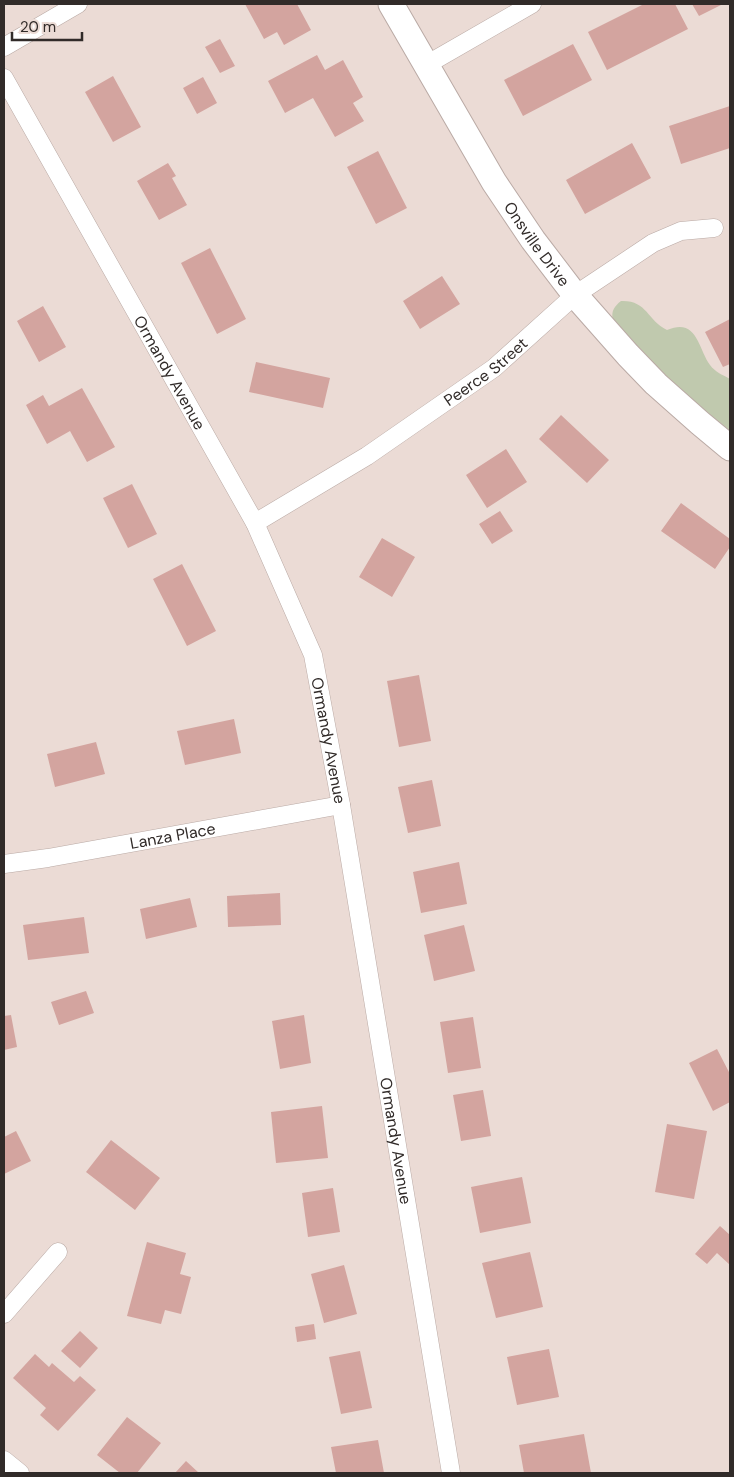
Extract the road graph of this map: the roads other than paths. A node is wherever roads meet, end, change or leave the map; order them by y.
1 (78, 4) edge
2 (391, 4) edge
3 (532, 4) edge
4 (4, 46) edge
5 (426, 65) junction
6 (4, 78) edge
7 (714, 228) dead end
8 (575, 295) junction
9 (730, 448) edge
10 (255, 524) junction
11 (341, 805) junction
12 (4, 864) edge
13 (58, 1252) dead end
14 (4, 1314) edge
15 (4, 1460) edge
16 (20, 1473) edge
17 (451, 1473) edge

1 - 4 street
2 - 5 street, Onsville Drive
3 - 5 street
5 - 8 street, Onsville Drive
6 - 10 street, Ormandy Avenue
7 - 8 street, Peerce Street
8 - 9 street, Onsville Drive
8 - 10 street, Peerce Street
10 - 11 street, Ormandy Avenue
11 - 12 street, Lanza Place
11 - 17 street, Ormandy Avenue
13 - 14 street
15 - 16 street

